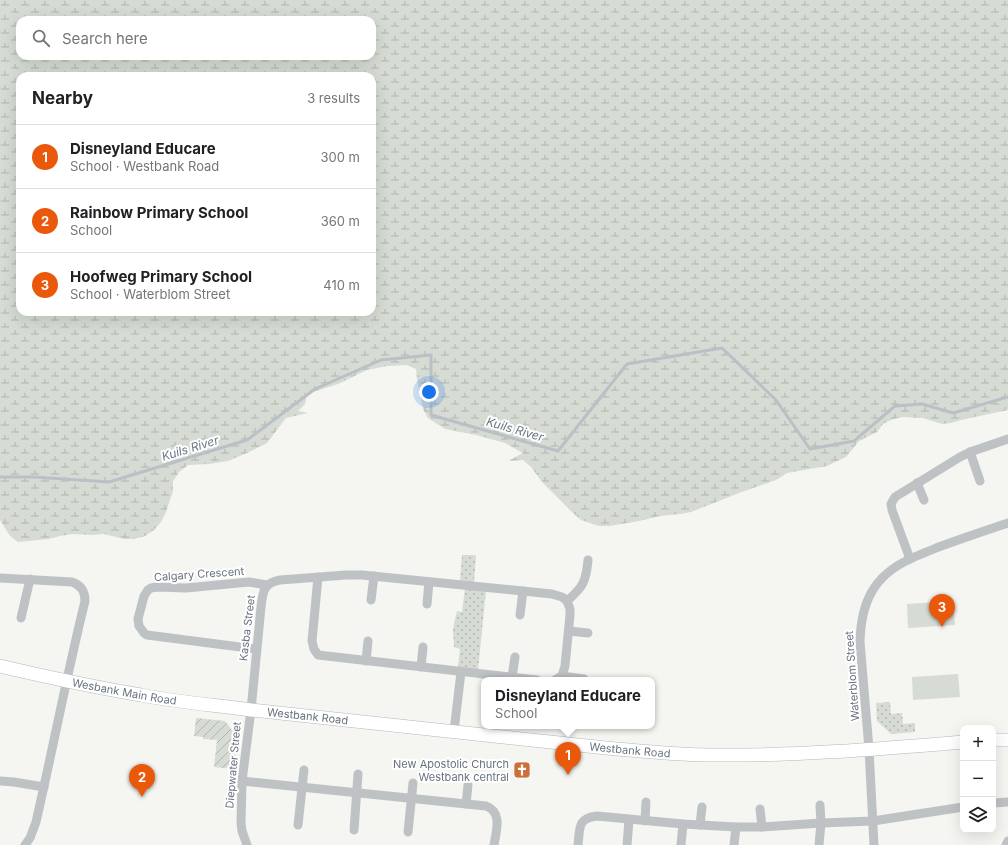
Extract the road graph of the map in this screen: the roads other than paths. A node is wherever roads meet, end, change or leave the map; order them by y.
1 (1008, 439) edge
2 (970, 452) junction
3 (980, 481) dead end
4 (917, 483) junction
5 (924, 500) dead end
6 (1008, 522) edge
7 (910, 559) junction
8 (588, 560) dead end
9 (374, 576) junction
10 (318, 577) junction
11 (0, 578) edge
12 (30, 580) junction
13 (429, 582) junction
14 (267, 585) junction
15 (522, 591) junction
16 (371, 600) dead end
17 (568, 601) junction
18 (427, 604) dead end
19 (520, 614) dead end
20 (21, 618) dead end
21 (569, 632) junction
22 (588, 633) dead end
23 (368, 641) dead end
24 (423, 646) dead end
25 (256, 649) junction
26 (515, 657) dead end
27 (366, 660) junction
28 (0, 666) edge
29 (421, 667) junction
30 (461, 672) junction
31 (504, 677) edge
32 (512, 677) edge
33 (560, 677) edge
34 (67, 681) junction
35 (251, 710) junction
36 (454, 731) junction
37 (996, 740) edge
38 (1008, 740) edge
39 (960, 742) edge
40 (869, 750) junction
41 (304, 770) dead end
42 (358, 774) dead end
43 (0, 781) edge
44 (242, 781) junction
45 (413, 783) dead end
46 (468, 786) dead end
47 (44, 787) junction
48 (302, 787) junction
49 (357, 793) junction
50 (411, 798) junction
51 (646, 802) dead end
52 (1008, 802) edge
53 (996, 803) edge
54 (466, 804) junction
55 (820, 805) dead end
56 (702, 807) dead end
57 (960, 808) edge
58 (760, 809) dead end
59 (630, 820) junction
60 (645, 821) junction
61 (873, 821) junction
62 (821, 823) junction
63 (683, 824) junction
64 (298, 825) dead end
65 (700, 825) junction
66 (736, 827) junction
67 (762, 827) junction
68 (354, 830) dead end
69 (408, 832) dead end
70 (1008, 841) edge
71 (25, 845) edge
72 (247, 845) edge
73 (494, 845) edge
74 (578, 845) edge
75 (627, 845) edge
76 (681, 845) edge
77 (734, 845) edge
78 (820, 845) edge
79 (874, 845) edge
80 (1006, 845) edge

1 - 2 street
2 - 3 street
2 - 4 street
4 - 5 street
4 - 7 street
6 - 7 street, Waterblom Street
7 - 40 street, Waterblom Street
8 - 17 street
9 - 10 street, Kasba Street
9 - 13 street, Kasba Street
9 - 16 street
10 - 14 street, Kasba Street
10 - 27 street
11 - 12 street
12 - 20 street
12 - 34 street
13 - 15 street, Kasba Street
13 - 18 street
14 - 25 street, Kasba Street
14 - 25 street, Calgary Crescent
15 - 17 street, Kasba Street
15 - 19 street
17 - 21 street
21 - 22 street
21 - 33 street
23 - 27 street
24 - 29 street
25 - 35 street, Kasba Street
26 - 32 street
27 - 29 street
28 - 34 street, Wesbank Main Road
29 - 30 street
30 - 31 street
30 - 36 street
34 - 35 street, Wesbank Main Road
34 - 47 street
35 - 36 street, Westbank Road
35 - 44 street, Diepwater Street
36 - 40 street, Westbank Road
37 - 38 street
39 - 40 street, Westbank Road
40 - 61 street
41 - 48 street
42 - 49 street
43 - 47 street
44 - 48 street
44 - 72 street, Diepwater Street
45 - 50 street
46 - 54 street
47 - 71 street
48 - 49 street
48 - 64 street
49 - 50 street
49 - 68 street
50 - 54 street
50 - 69 street
51 - 60 street
52 - 53 street
54 - 73 street
55 - 62 street
56 - 65 street
57 - 61 street
58 - 67 street
59 - 60 street
59 - 74 street
59 - 75 street
60 - 63 street
61 - 62 street
61 - 79 street
62 - 67 street
62 - 78 street
63 - 65 street
63 - 76 street
65 - 66 street
66 - 67 street
66 - 77 street
70 - 80 street

